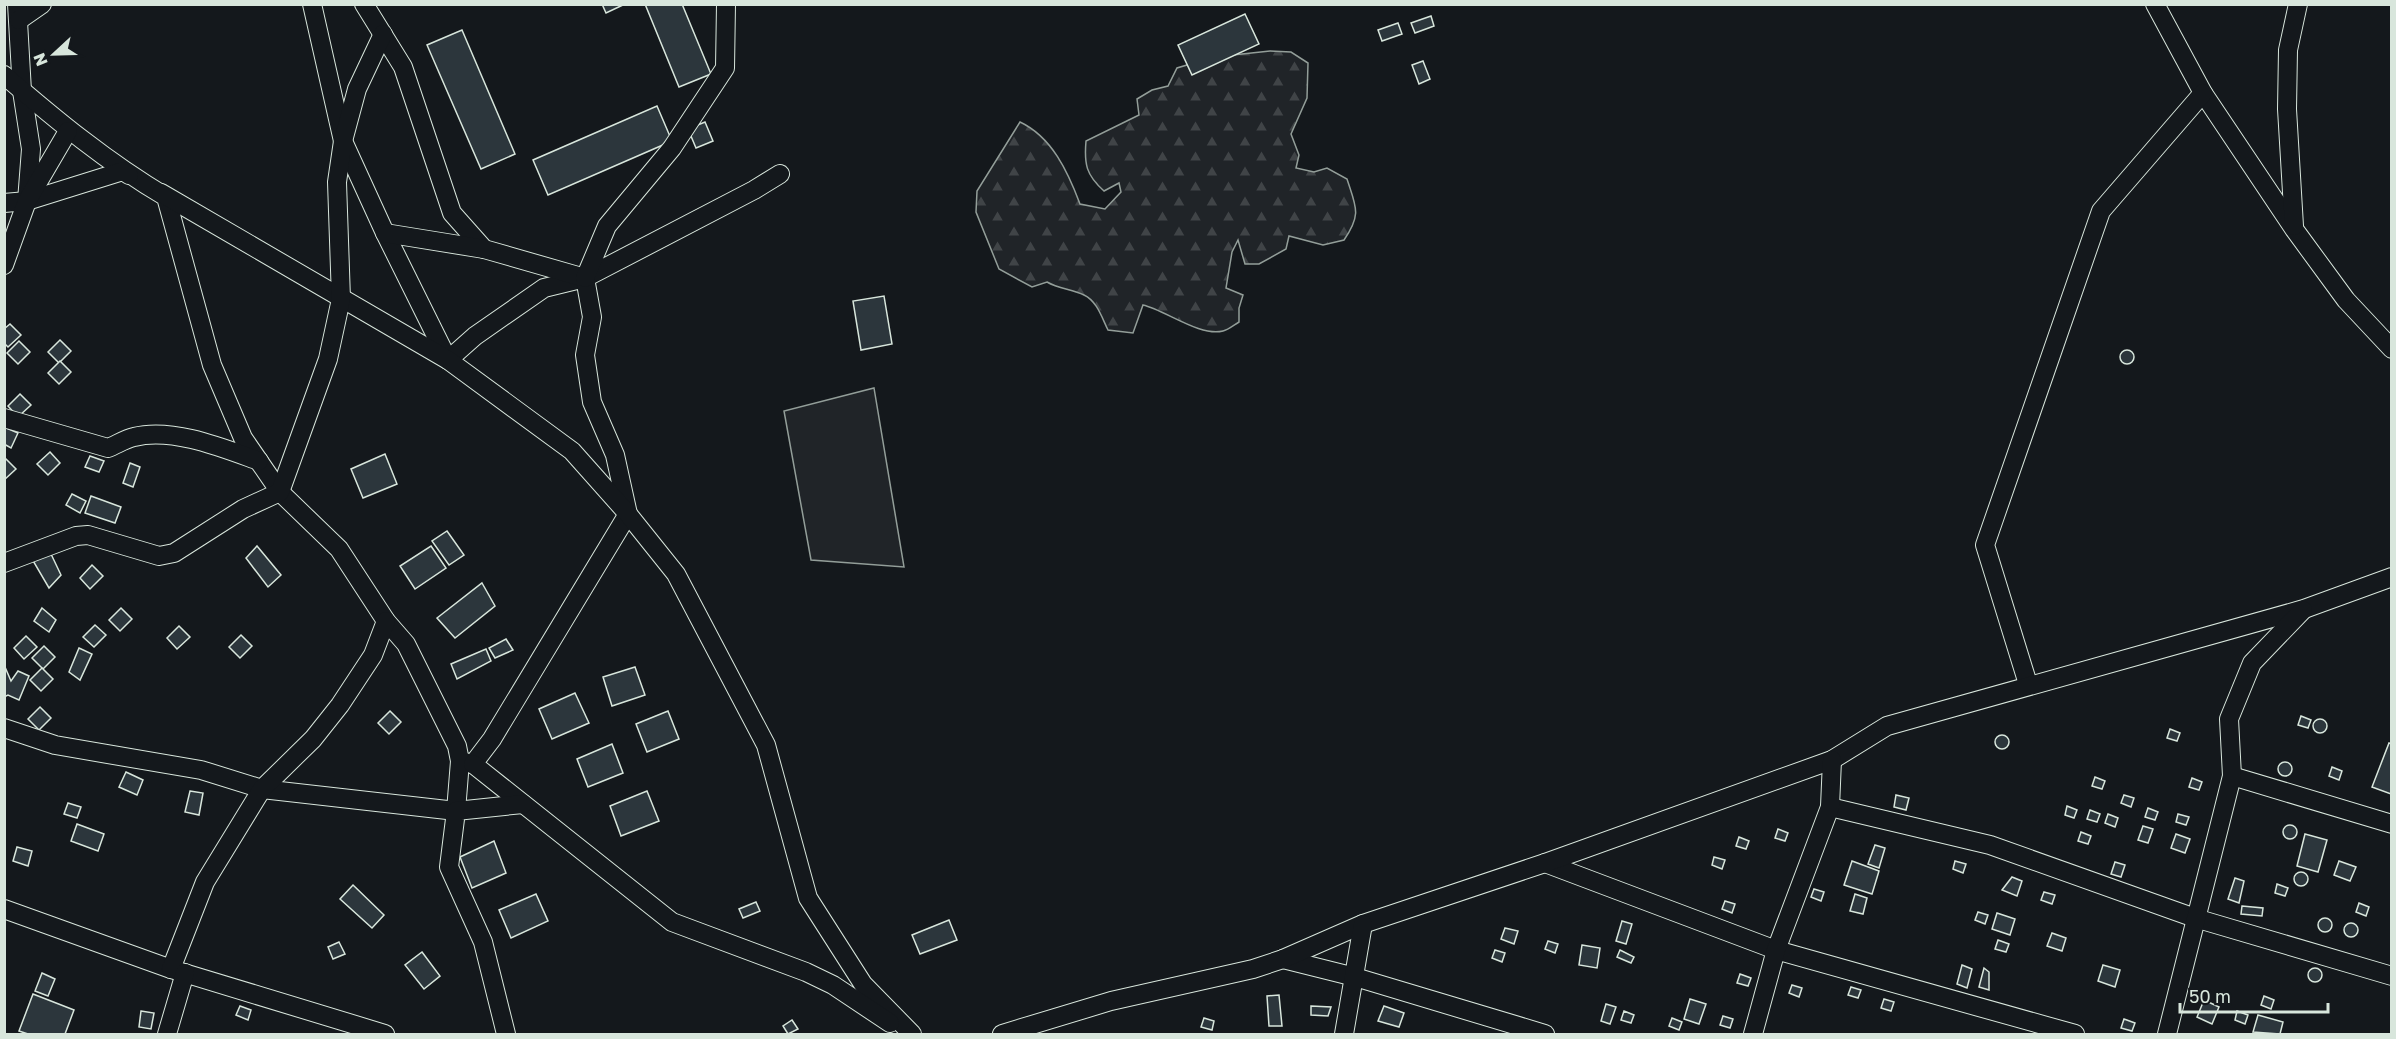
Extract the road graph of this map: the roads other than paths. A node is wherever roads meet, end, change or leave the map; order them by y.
1 (42, 4) edge
2 (312, 4) edge
3 (364, 4) edge
4 (726, 4) edge
5 (2155, 4) edge
6 (2298, 4) edge
7 (18, 12) edge
8 (383, 34) junction
9 (4, 75) edge
10 (22, 91) junction
11 (2203, 93) junction
12 (68, 131) junction
13 (344, 141) junction
14 (123, 171) junction
15 (780, 174) dead end
16 (27, 201) junction
17 (4, 203) edge
18 (2294, 229) junction
19 (385, 233) junction
20 (484, 249) junction
21 (4, 265) edge
22 (585, 278) junction
23 (341, 299) junction
24 (2391, 349) edge
25 (448, 360) junction
26 (4, 418) edge
27 (259, 461) junction
28 (280, 492) junction
29 (628, 514) junction
30 (4, 563) edge
31 (2391, 577) edge
32 (2304, 609) junction
33 (386, 621) junction
34 (2028, 684) junction
35 (4, 728) edge
36 (1832, 760) junction
37 (466, 762) junction
38 (2232, 776) junction
39 (262, 789) junction
40 (523, 804) junction
41 (1830, 807) junction
42 (456, 811) junction
43 (2391, 824) edge
44 (1545, 863) junction
45 (4, 909) edge
46 (2195, 918) junction
47 (1363, 924) junction
48 (1776, 950) junction
49 (1283, 959) junction
50 (178, 971) junction
51 (2391, 976) edge
52 (1355, 977) junction
53 (167, 1035) edge
54 (385, 1035) edge
55 (506, 1035) edge
56 (907, 1035) edge
57 (912, 1035) edge
58 (1002, 1035) edge
59 (1344, 1035) edge
60 (1545, 1035) edge
61 (1754, 1035) edge
62 (2075, 1035) edge
63 (2167, 1035) edge

1 - 7 street
2 - 13 street
3 - 8 street
4 - 22 street
5 - 11 street
6 - 18 street
7 - 10 street
8 - 13 street
8 - 20 street
9 - 10 street
10 - 12 street
10 - 16 street
11 - 18 street
11 - 34 street
12 - 14 street
12 - 16 street
13 - 19 street
13 - 23 street
14 - 16 street
14 - 23 street
14 - 27 street
15 - 22 street
16 - 17 street
16 - 21 street
18 - 24 street
19 - 20 street
19 - 25 street
20 - 22 street
22 - 25 street
22 - 29 street
23 - 25 street
23 - 28 street
25 - 29 street
26 - 27 street
27 - 28 street
28 - 30 street
28 - 33 street
29 - 37 street
29 - 57 street
31 - 32 street
32 - 34 street
32 - 38 street
33 - 37 street
33 - 39 street
34 - 36 street
35 - 39 street
36 - 41 street
36 - 44 street
37 - 40 street
37 - 42 street
38 - 43 street
38 - 46 street
39 - 42 street
39 - 50 street
40 - 42 street
40 - 56 street
41 - 46 street
41 - 48 street
42 - 55 street
44 - 47 street
44 - 48 street
45 - 50 street
46 - 51 street
46 - 63 street
47 - 49 street
47 - 52 street
48 - 61 street
48 - 62 street
49 - 52 street
49 - 58 street
50 - 53 street
50 - 54 street
52 - 59 street
52 - 60 street

